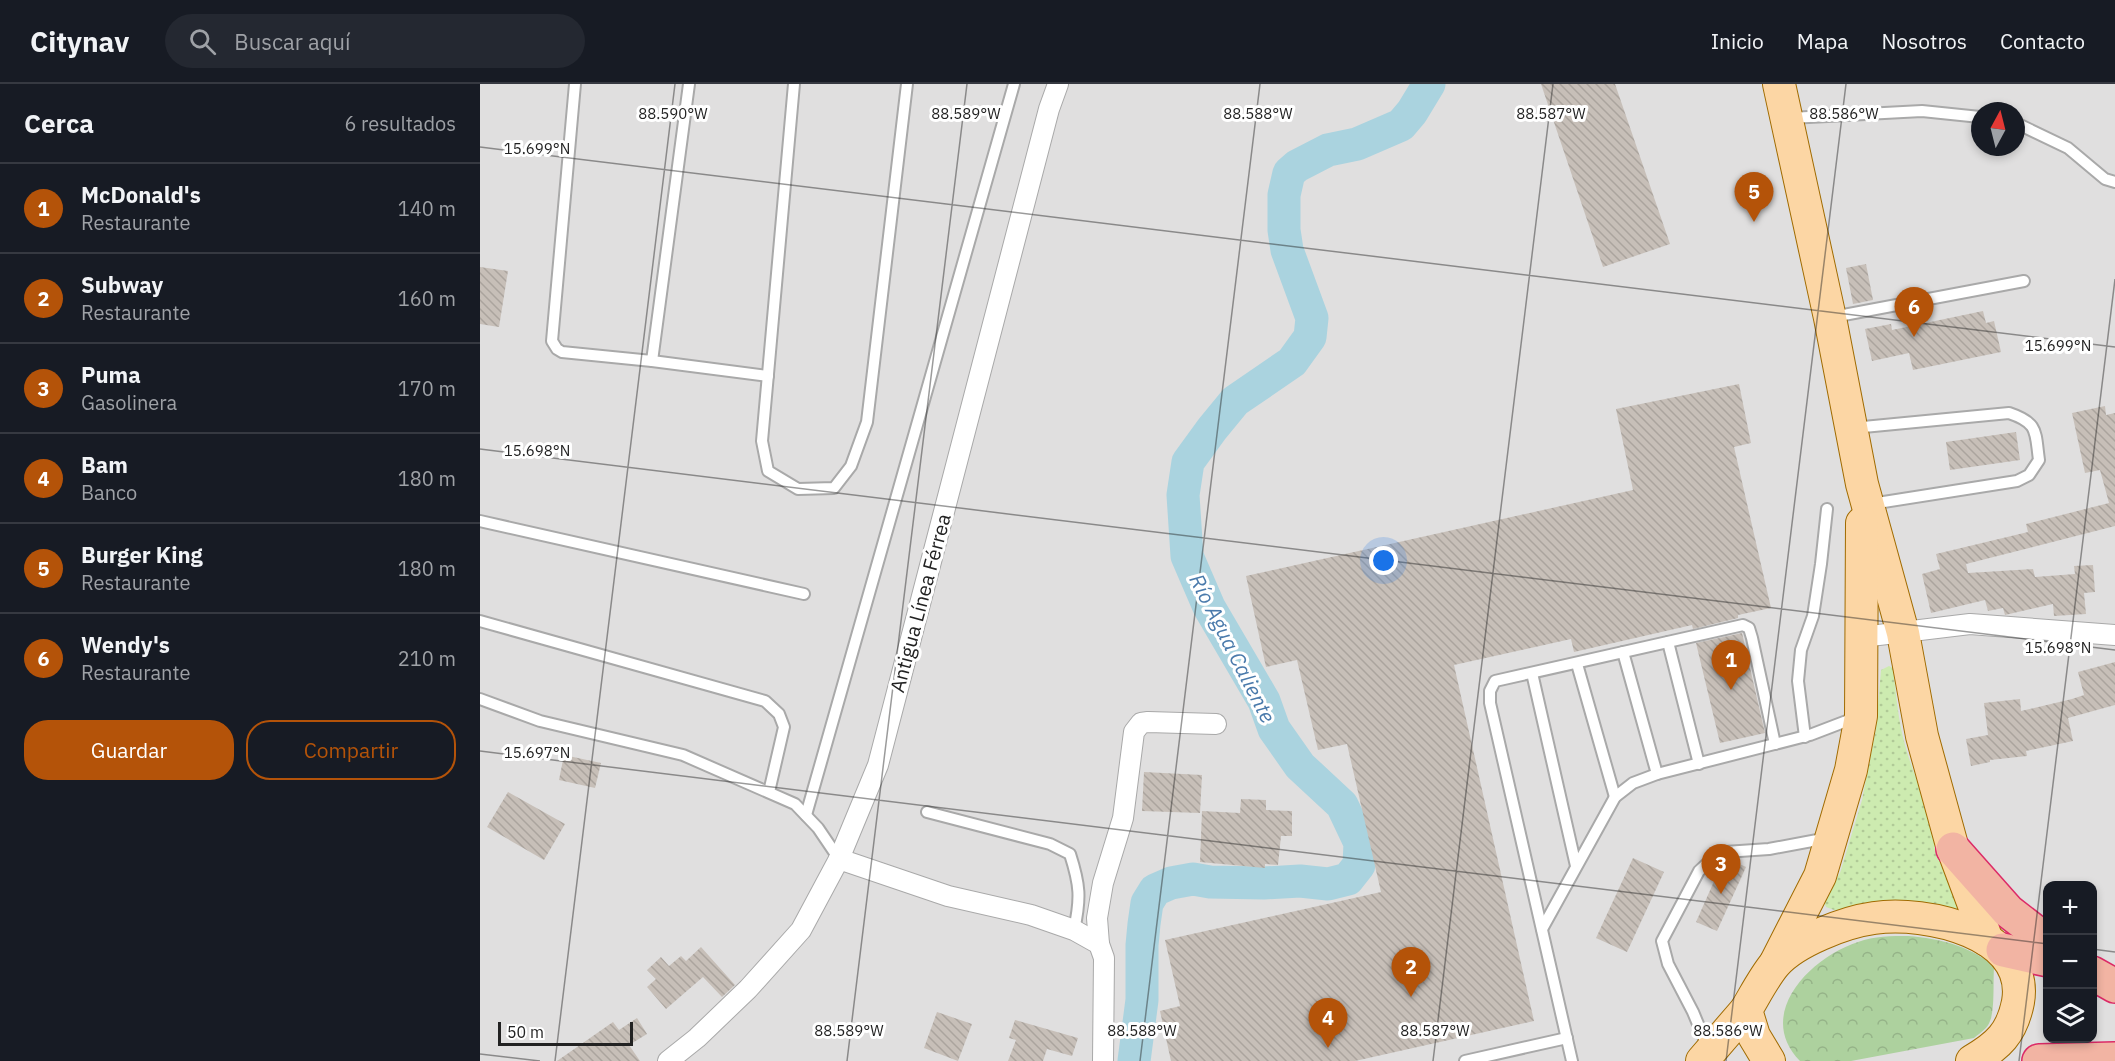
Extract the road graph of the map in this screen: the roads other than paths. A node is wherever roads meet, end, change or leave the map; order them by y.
1 (575, 84) edge
2 (689, 84) edge
3 (794, 84) edge
4 (907, 84) edge
5 (1014, 84) edge
6 (1058, 84) edge
7 (1779, 84) edge
8 (1971, 116) edge
9 (1786, 118) junction
10 (2025, 127) edge
11 (2115, 182) edge
12 (2024, 281) dead end
13 (1830, 318) junction
14 (652, 361) junction
15 (768, 376) junction
16 (1851, 428) junction
17 (1865, 494) junction
18 (1827, 509) dead end
19 (480, 521) edge
20 (804, 594) dead end
21 (480, 621) edge
22 (1903, 633) junction
23 (2115, 635) edge
24 (1862, 637) junction
25 (1668, 642) junction
26 (1623, 652) junction
27 (1578, 664) junction
28 (1532, 673) junction
29 (480, 699) edge
30 (1861, 716) junction
31 (1216, 724) dead end
32 (1805, 736) junction
33 (1775, 744) junction
34 (1699, 764) junction
35 (1657, 774) junction
36 (769, 792) junction
37 (1615, 797) junction
38 (927, 812) dead end
39 (806, 815) junction
40 (1831, 837) junction
41 (1953, 849) junction
42 (839, 859) junction
43 (1576, 866) junction
44 (1542, 929) junction
45 (1074, 930) junction
46 (2043, 938) edge
47 (1099, 944) junction
48 (1995, 945) junction
49 (2043, 959) edge
50 (1776, 963) junction
51 (2097, 976) edge
52 (2115, 986) edge
53 (1746, 1010) junction
54 (1567, 1038) junction
55 (1706, 1057) edge
56 (2115, 1059) edge
57 (2074, 1060) edge
58 (668, 1061) edge
59 (1102, 1061) edge
60 (1466, 1061) edge
61 (1572, 1061) edge
62 (1769, 1061) edge
63 (1972, 1061) edge
64 (2039, 1061) edge

1 - 14 lane
2 - 14 lane
3 - 15 lane
4 - 15 lane
5 - 39 lane
6 - 42 street, Antigua Línea Férrea
7 - 9 main road
8 - 9 lane
9 - 13 main road
10 - 11 lane
12 - 13 lane
13 - 16 main road
14 - 15 lane
16 - 17 main road
16 - 17 lane
17 - 22 main road
17 - 24 main road
18 - 32 lane
19 - 20 lane
21 - 36 lane
22 - 23 street
22 - 24 street
22 - 41 main road
24 - 30 main road
25 - 26 lane
25 - 33 lane
25 - 34 lane
26 - 27 lane
26 - 35 lane
27 - 28 lane
27 - 37 lane
28 - 43 lane
28 - 44 lane
29 - 36 lane
30 - 32 lane
30 - 40 main road
31 - 47 street
32 - 33 lane
33 - 34 lane
34 - 35 lane
35 - 37 lane
36 - 39 lane
37 - 43 lane
38 - 45 lane
39 - 42 lane
40 - 50 main road
40 - 55 lane
41 - 46 highway
41 - 48 main road
42 - 45 street
42 - 58 street, Antigua Línea Férrea
43 - 44 lane
44 - 54 lane
45 - 47 street
47 - 59 street
48 - 49 highway
48 - 50 main road
48 - 63 main road
50 - 53 main road
51 - 52 highway
53 - 55 main road
53 - 62 main road
54 - 60 lane
54 - 61 lane
56 - 57 highway
57 - 64 highway

